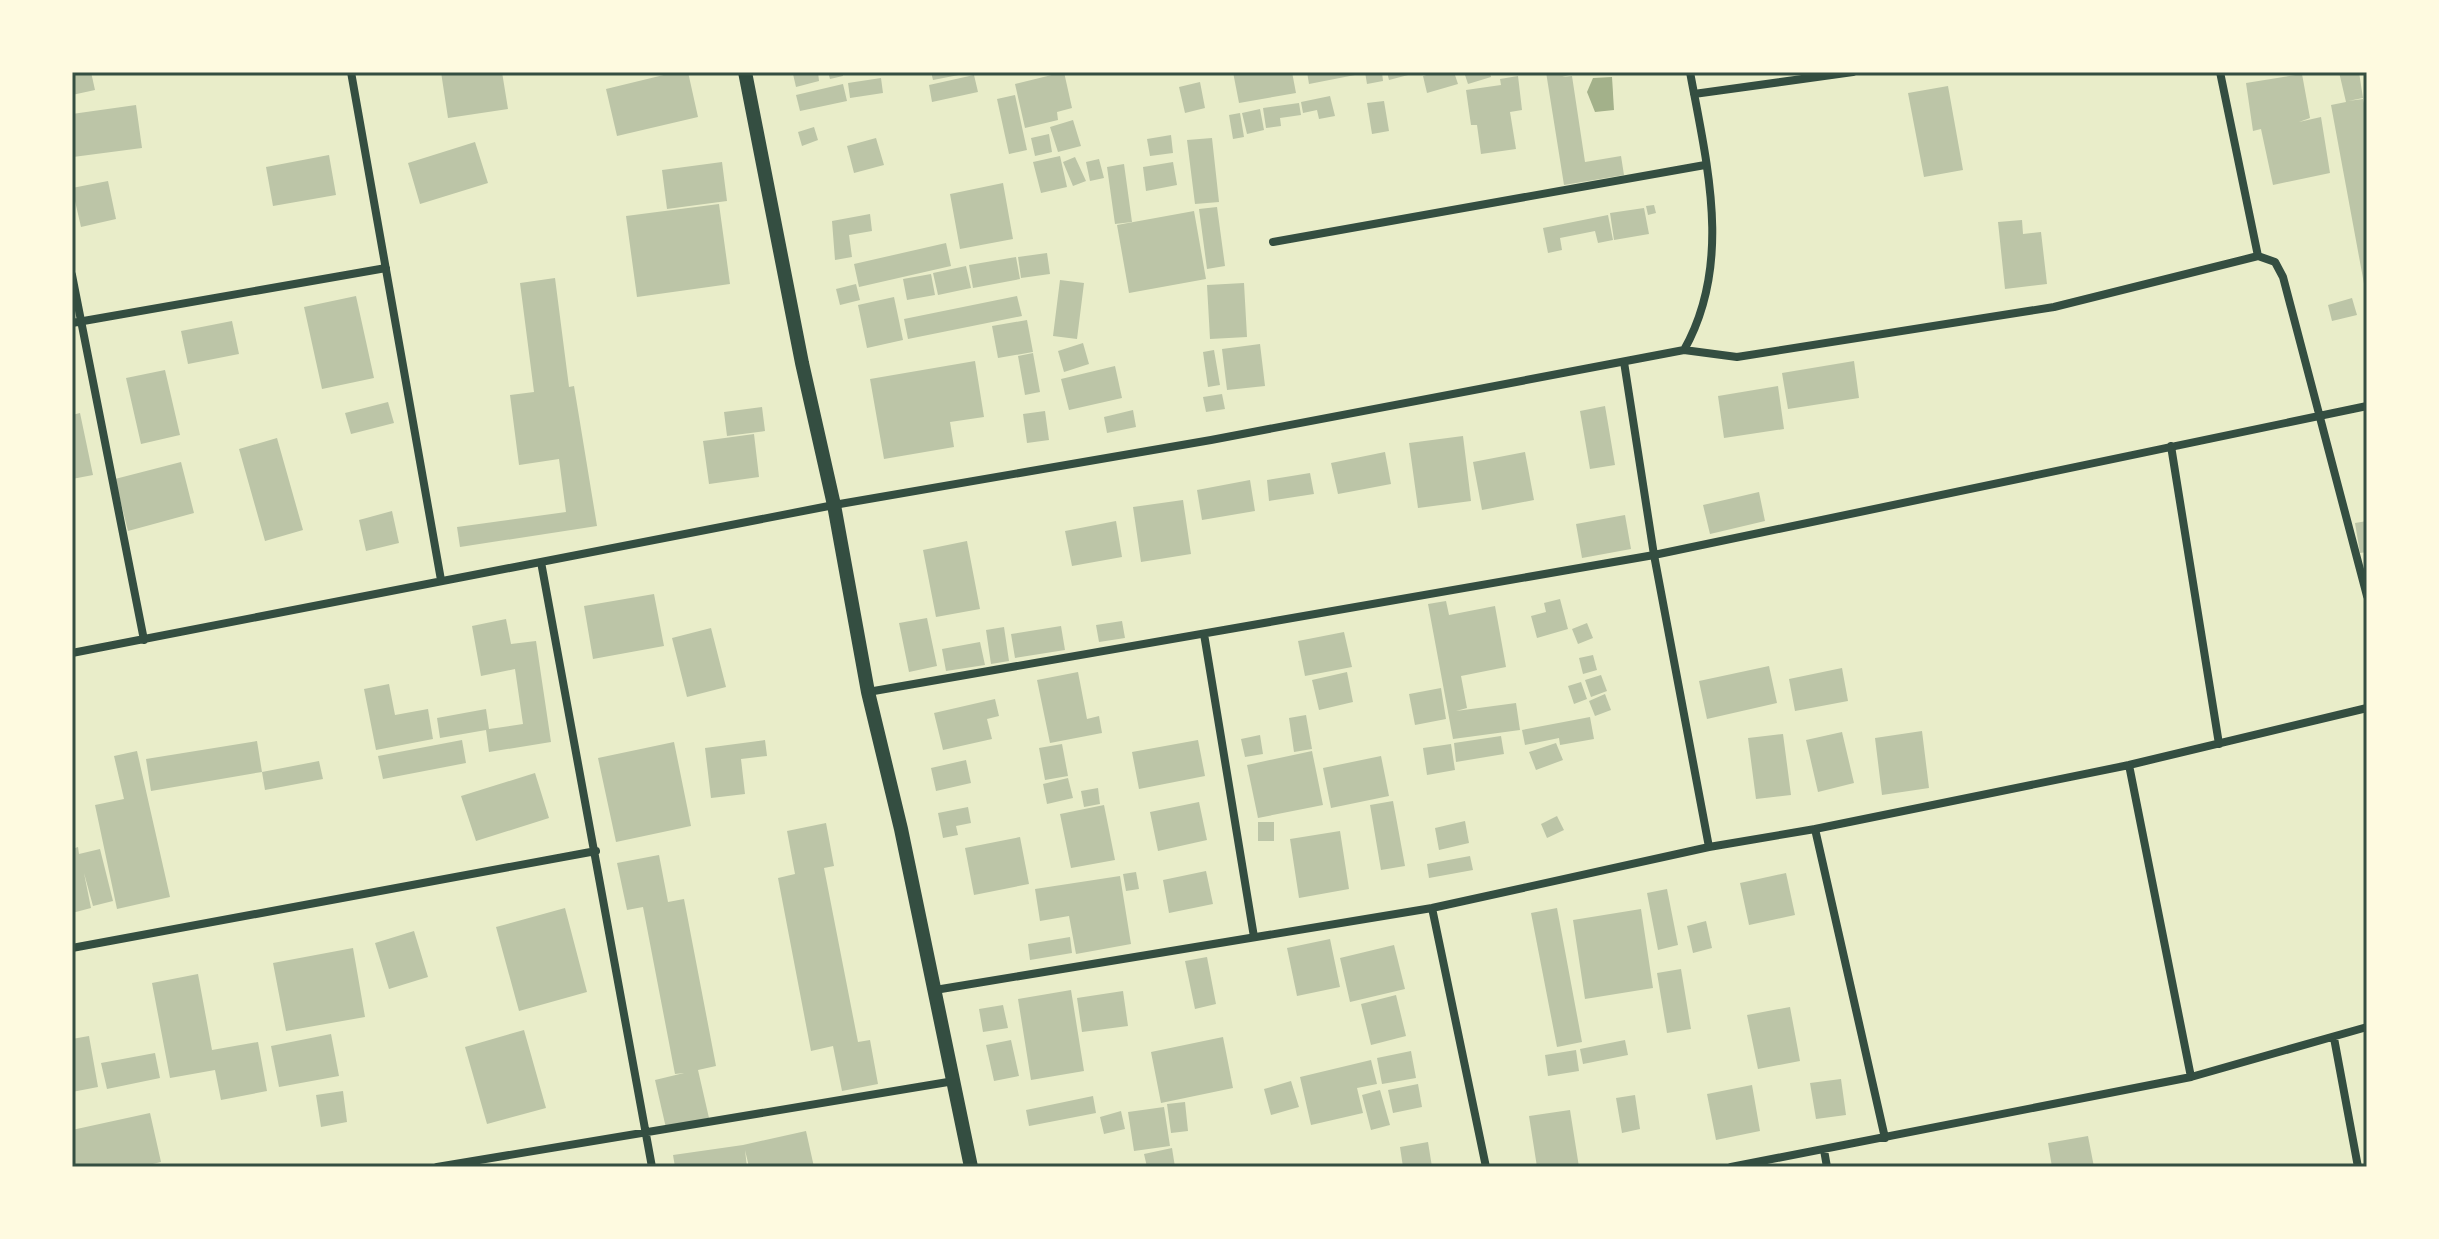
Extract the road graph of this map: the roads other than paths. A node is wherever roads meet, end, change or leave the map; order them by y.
1 (351, 72) edge
2 (745, 72) edge
3 (1690, 72) edge
4 (1853, 72) edge
5 (2220, 72) edge
6 (1694, 94) junction
7 (1705, 165) junction
8 (1273, 242) dead end
9 (2258, 256) junction
10 (386, 268) junction
11 (72, 275) edge
12 (76, 322) edge
13 (1684, 350) junction
14 (1624, 362) junction
15 (2367, 406) edge
16 (2318, 415) junction
17 (2171, 446) junction
18 (834, 505) junction
19 (1654, 555) junction
20 (541, 562) junction
21 (441, 580) junction
22 (2367, 596) edge
23 (1204, 634) junction
24 (144, 640) junction
25 (72, 653) edge
26 (868, 692) junction
27 (2367, 708) edge
28 (2219, 744) junction
29 (2129, 765) junction
30 (1815, 829) junction
31 (1709, 847) junction
32 (596, 851) junction
33 (1432, 908) junction
34 (1254, 937) junction
35 (72, 948) edge
36 (935, 990) junction
37 (2367, 1027) edge
38 (2334, 1038) junction
39 (2191, 1077) junction
40 (954, 1081) junction
41 (645, 1132) junction
42 (1885, 1138) junction
43 (1824, 1150) junction
44 (437, 1167) edge
45 (652, 1167) edge
46 (971, 1167) edge
47 (1486, 1167) edge
48 (1731, 1167) edge
49 (1827, 1167) edge
50 (2358, 1167) edge

1 - 10 street
2 - 18 street
3 - 6 street
4 - 6 street
5 - 9 street
6 - 7 street
7 - 8 street
7 - 13 street
9 - 13 street
9 - 16 street
10 - 12 street
10 - 21 street
11 - 12 street
12 - 24 street
13 - 14 street
14 - 18 street
14 - 19 street
15 - 16 street
16 - 17 street
16 - 22 street
17 - 19 street
17 - 28 street
18 - 20 street
18 - 26 street
19 - 23 street
19 - 31 street
20 - 21 street
20 - 32 street
21 - 24 street
23 - 26 street
23 - 34 street
24 - 25 street
26 - 36 street
27 - 28 street
28 - 29 street
29 - 30 street
29 - 39 street
30 - 31 street
30 - 42 street
31 - 33 street
32 - 35 street
32 - 41 street
33 - 34 street
33 - 47 street
34 - 36 street
36 - 40 street
37 - 38 street
38 - 39 street
38 - 50 street
39 - 42 street
40 - 41 street
40 - 46 street
41 - 44 street
41 - 45 street
42 - 43 street
43 - 48 street
43 - 49 street

